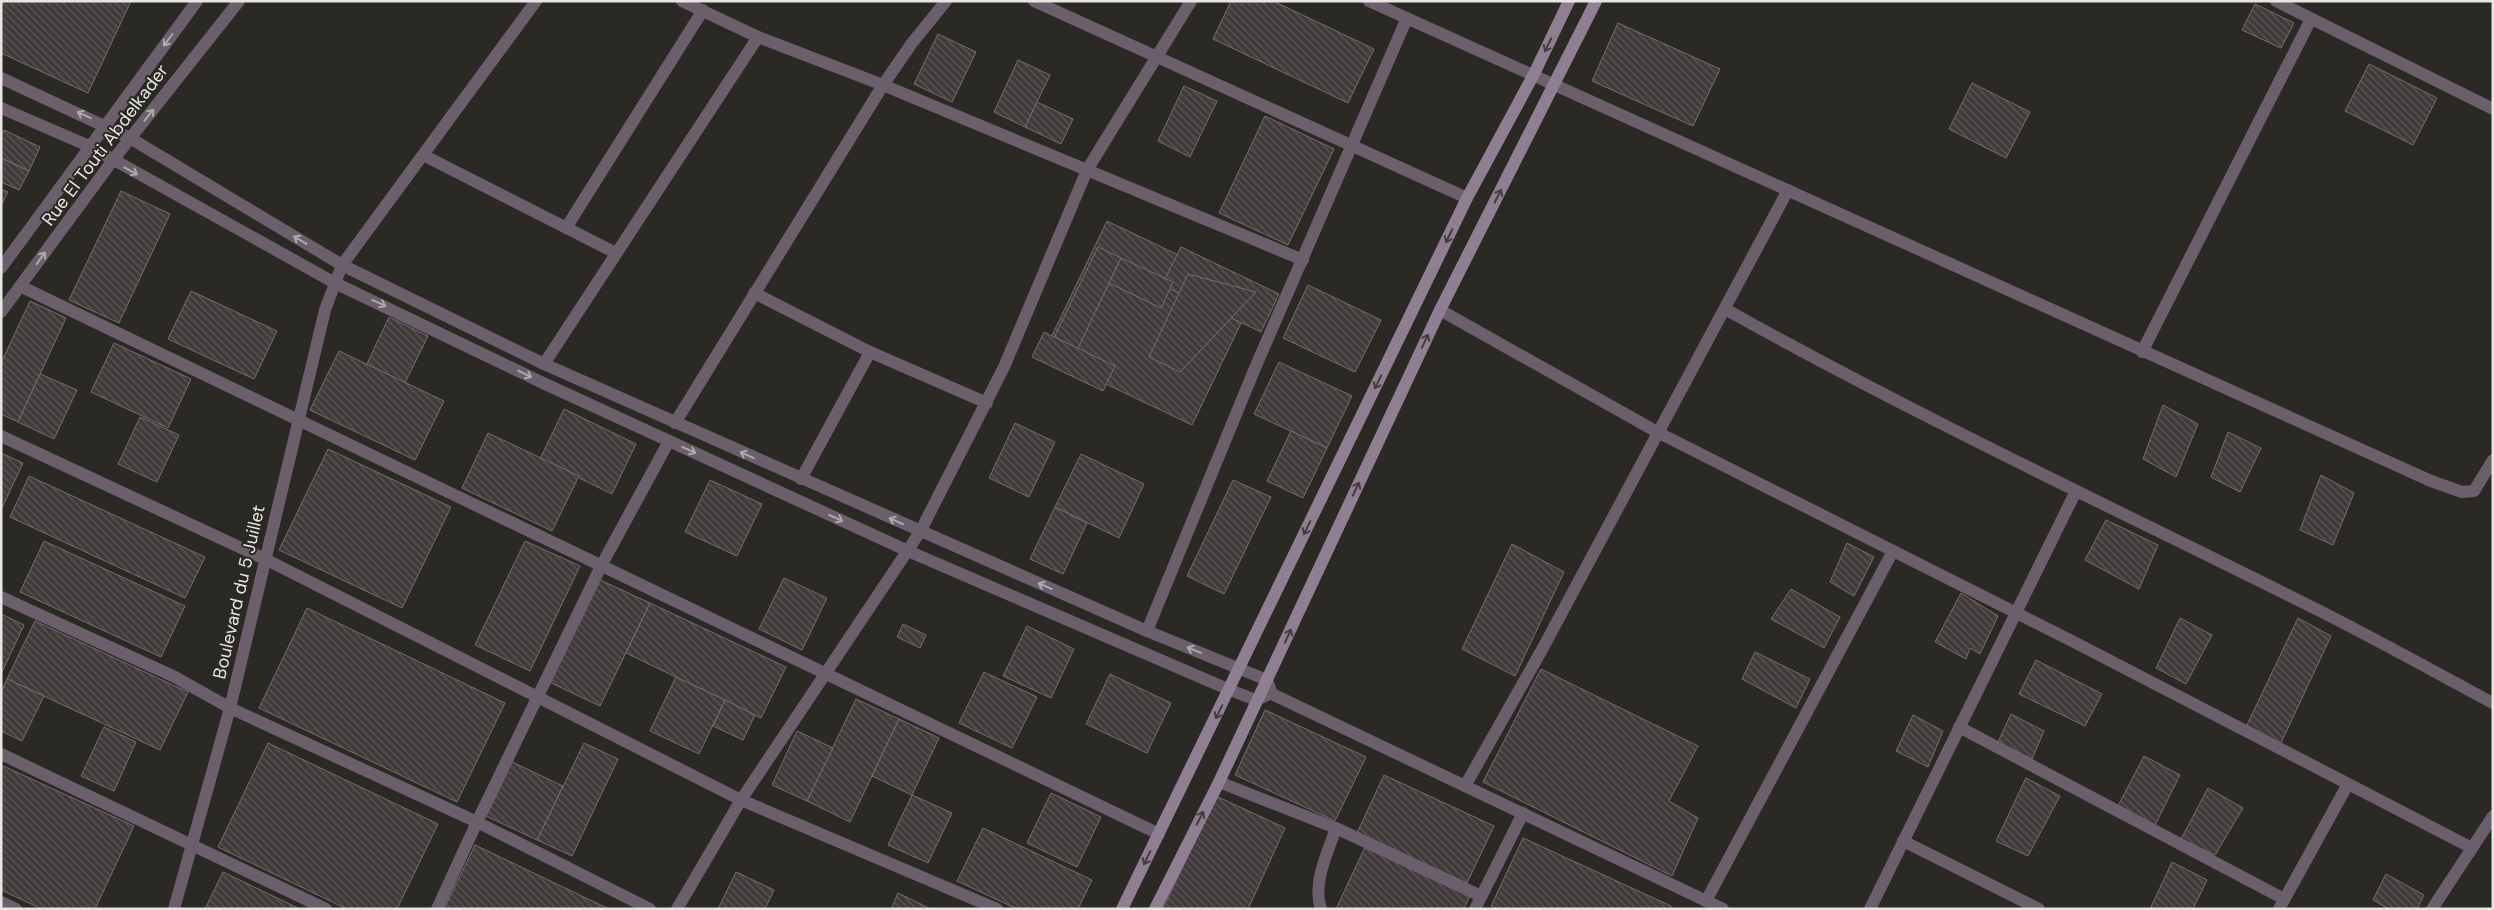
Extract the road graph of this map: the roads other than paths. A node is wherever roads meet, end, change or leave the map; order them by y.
1 (197, 1) edge
2 (240, 1) edge
3 (536, 1) edge
4 (682, 1) edge
5 (946, 1) edge
6 (1034, 1) edge
7 (1191, 1) edge
8 (1369, 1) edge
9 (1569, 1) edge
10 (1596, 1) edge
11 (2276, 1) edge
12 (703, 10) junction
13 (1407, 18) junction
14 (2311, 19) junction
15 (758, 37) junction
16 (1156, 55) junction
17 (1534, 74) junction
18 (1, 78) edge
19 (1555, 83) junction
20 (883, 85) junction
21 (1, 108) edge
22 (2493, 109) edge
23 (105, 125) junction
24 (130, 138) junction
25 (89, 146) junction
26 (1353, 146) junction
27 (423, 155) junction
28 (113, 160) junction
29 (1087, 170) junction
30 (1788, 190) junction
31 (1467, 198) junction
32 (566, 228) junction
33 (616, 253) junction
34 (1303, 260) junction
35 (342, 265) junction
36 (1, 268) edge
37 (335, 283) junction
38 (20, 286) junction
39 (754, 293) junction
40 (1725, 309) junction
41 (1440, 310) junction
42 (1, 312) edge
43 (870, 352) junction
44 (2142, 352) junction
45 (544, 364) junction
46 (987, 403) junction
47 (298, 420) junction
48 (675, 423) junction
49 (1659, 433) junction
50 (1, 436) edge
51 (669, 441) junction
52 (2493, 460) edge
53 (801, 479) junction
54 (2076, 492) junction
55 (920, 532) junction
56 (908, 551) junction
57 (1893, 551) junction
58 (265, 559) junction
59 (601, 566) junction
60 (1, 597) edge
61 (2015, 612) junction
62 (1147, 631) junction
63 (1239, 668) junction
64 (826, 671) junction
65 (1267, 680) junction
66 (1230, 690) junction
67 (1272, 694) junction
68 (538, 698) junction
69 (1256, 700) junction
70 (2493, 704) edge
71 (230, 708) junction
72 (1959, 728) junction
73 (1, 754) edge
74 (1219, 782) junction
75 (2348, 784) junction
76 (1465, 786) junction
77 (741, 800) junction
78 (1523, 813) junction
79 (2493, 816) edge
80 (477, 822) junction
81 (1336, 828) junction
82 (1159, 834) junction
83 (1903, 841) junction
84 (192, 846) junction
85 (2472, 848) junction
86 (1481, 896) junction
87 (1706, 901) junction
88 (1, 902) edge
89 (2282, 904) edge
90 (16, 909) edge
91 (174, 909) edge
92 (326, 909) edge
93 (437, 909) edge
94 (650, 909) edge
95 (677, 909) edge
96 (997, 909) edge
97 (1122, 909) edge
98 (1155, 909) edge
99 (1321, 909) edge
100 (1475, 909) edge
101 (1723, 909) edge
102 (1870, 909) edge
103 (2039, 909) edge
104 (2432, 909) edge

1 -> 23 street, Rue El Touti Abdelkader
24 -> 2 street, Rue El Touti Abdelkader
3 - 27 street, Boulevard du 5 Juillet
4 - 12 street
5 - 20 street
6 - 16 street
7 - 16 street
8 - 13 street
9 -> 17 main road
10 - 19 main road
11 - 14 street
12 - 15 street
12 - 32 street
13 - 17 street
13 - 26 street
14 - 22 street
14 - 44 street
15 - 20 street
15 - 33 street
16 - 26 street
16 - 29 street
17 - 19 street
17 - 31 main road
23 -> 18 street
19 - 30 street
41 -> 19 main road
20 - 29 street
20 - 39 street
21 - 25 street
23 - 24 street
23 - 25 street, Rue El Touti Abdelkader
24 - 28 street, Rue El Touti Abdelkader
35 -> 24 street
25 - 28 street
25 - 36 street, Rue El Touti Abdelkader
26 - 31 street
26 - 34 street
27 - 32 street
27 - 35 street, Boulevard du 5 Juillet
28 -> 37 street
38 -> 28 street, Rue El Touti Abdelkader
29 - 34 street
29 - 46 street
30 - 40 street
30 - 44 street
31 -> 63 main road
32 - 33 street
33 - 45 street
34 - 62 street
35 - 37 street, Boulevard du 5 Juillet
35 - 45 street
37 - 47 street, Boulevard du 5 Juillet
37 -> 51 street
38 - 42 street, Rue El Touti Abdelkader
38 - 47 street
39 - 43 street
39 - 48 street
40 - 49 street
40 - 54 street
41 - 49 street
65 -> 41 main road
43 - 46 street
43 - 53 street
44 - 52 street
45 - 48 street
46 - 55 street
47 - 58 street, Boulevard du 5 Juillet
47 - 59 street
53 -> 48 street
49 - 57 street
49 - 76 street
50 - 58 street
51 -> 56 street
51 - 59 street
55 -> 53 street
54 - 61 street
54 - 70 street
55 - 56 street
62 -> 55 street
56 - 64 street
56 - 66 street
57 - 61 street
57 - 87 street
58 - 68 street
58 - 71 street, Boulevard du 5 Juillet
59 - 64 street
59 - 68 street
60 - 71 street
61 - 72 street
61 - 75 street
63 -> 62 street
63 - 65 street
63 - 66 main road
64 - 77 street
64 - 82 street
65 - 67 street
65 - 69 main road
66 - 69 street
66 -> 82 main road
67 - 69 street
67 - 76 street
68 - 77 street
68 - 80 street
69 - 74 main road
71 - 80 street
71 - 84 street, Boulevard du 5 Juillet
72 - 83 street
72 - 89 street
73 - 84 street
74 - 81 street
98 -> 74 main road
75 - 85 street
75 - 89 street
76 - 78 street
77 - 95 street
77 - 96 street
78 - 86 street
78 - 87 street
79 - 85 street
80 - 93 street
80 - 94 street
81 - 86 street
81 - 99 street
82 -> 97 main road
83 - 102 street
83 - 103 street
84 - 91 street, Boulevard du 5 Juillet
84 - 92 street
85 - 104 street
86 - 100 street
87 - 101 street
88 - 90 street

